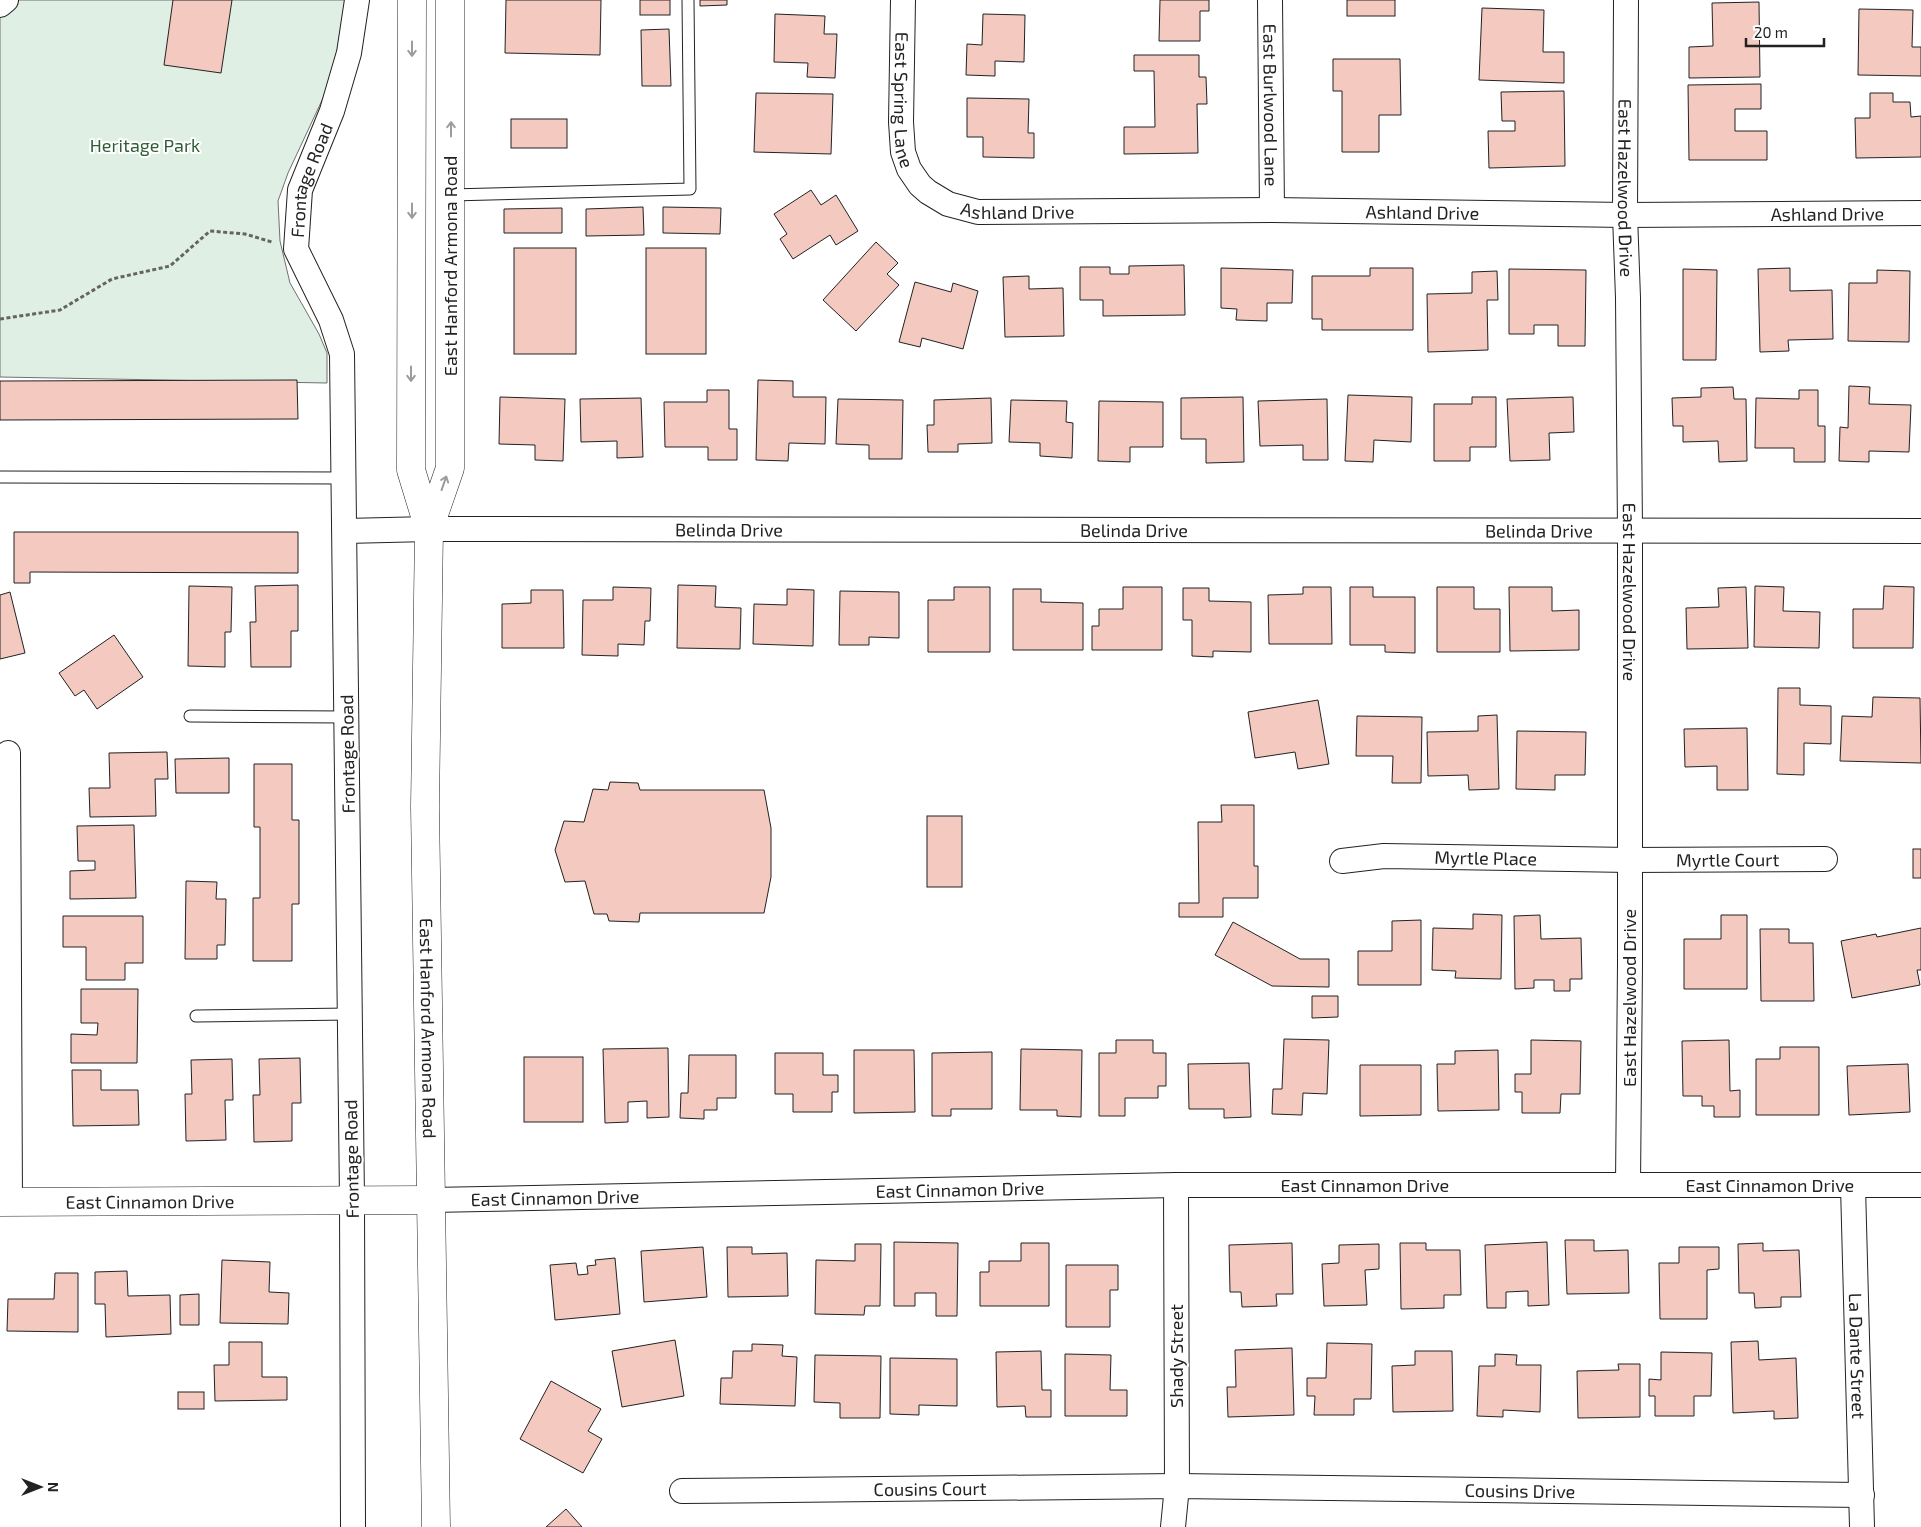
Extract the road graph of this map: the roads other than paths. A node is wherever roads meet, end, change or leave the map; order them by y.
1 (6, 0) edge
2 (357, 0) edge
3 (412, 0) edge
4 (450, 0) edge
5 (688, 0) edge
6 (903, 0) edge
7 (1270, 0) edge
8 (1626, 0) edge
9 (0, 5) edge
10 (928, 192) joint
11 (451, 195) junction
12 (1272, 210) junction
13 (1921, 213) edge
14 (1625, 215) junction
15 (0, 477) edge
16 (344, 478) junction
17 (428, 529) junction
18 (345, 531) junction
19 (1630, 531) junction
20 (1921, 531) edge
21 (190, 716) dead end
22 (347, 717) junction
23 (8, 753) dead end
24 (1342, 860) dead end
25 (1629, 860) junction
26 (1826, 860) dead end
27 (350, 1014) junction
28 (196, 1016) dead end
29 (1176, 1185) junction
30 (1628, 1185) junction
31 (1921, 1185) edge
32 (1853, 1186) junction
33 (352, 1200) junction
34 (430, 1200) junction
35 (5, 1202) edge
36 (1177, 1486) junction
37 (682, 1491) dead end
38 (1862, 1495) junction
39 (353, 1527) edge
40 (436, 1527) edge
41 (1173, 1527) edge
42 (1862, 1527) edge

1 - 9 street
2 - 16 street, Frontage Road
3 -> 17 main road, East Hanford Armona Road
11 -> 4 main road, East Hanford Armona Road
5 - 11 lane
6 - 10 street, East Spring Lane
7 - 12 street, East Burlwood Lane
8 - 14 street, East Hazelwood Drive
10 - 12 street, Ashland Drive
17 -> 11 main road, East Hanford Armona Road
12 - 14 street, Ashland Drive
13 - 14 street, Ashland Drive
14 - 19 street, East Hazelwood Drive
15 - 16 lane
16 - 18 street, Frontage Road
17 - 18 street, Belinda Drive
17 - 19 street, Belinda Drive
17 - 34 main road, East Hanford Armona Road
18 - 22 street, Frontage Road
19 - 20 street, Belinda Drive
19 - 25 street, East Hazelwood Drive
21 - 22 lane
22 - 27 street, Frontage Road
23 - 35 street
24 - 25 street, Myrtle Place
25 - 26 street, Myrtle Court
25 - 30 street, East Hazelwood Drive
27 - 28 lane
27 - 33 street, Frontage Road
29 - 30 street, East Cinnamon Drive
29 - 34 street, East Cinnamon Drive
29 - 36 street, Shady Street
30 - 32 street, East Cinnamon Drive
31 - 32 street, East Cinnamon Drive
32 - 38 street, La Dante Street
33 - 34 main road, East Cinnamon Drive
33 - 35 main road, East Cinnamon Drive
33 - 39 street, Frontage Road
34 - 40 main road, East Hanford Armona Road
36 - 37 street, Cousins Court
36 - 38 street, Cousins Drive
36 - 41 street, Shady Street
38 - 42 street, La Dante Street

